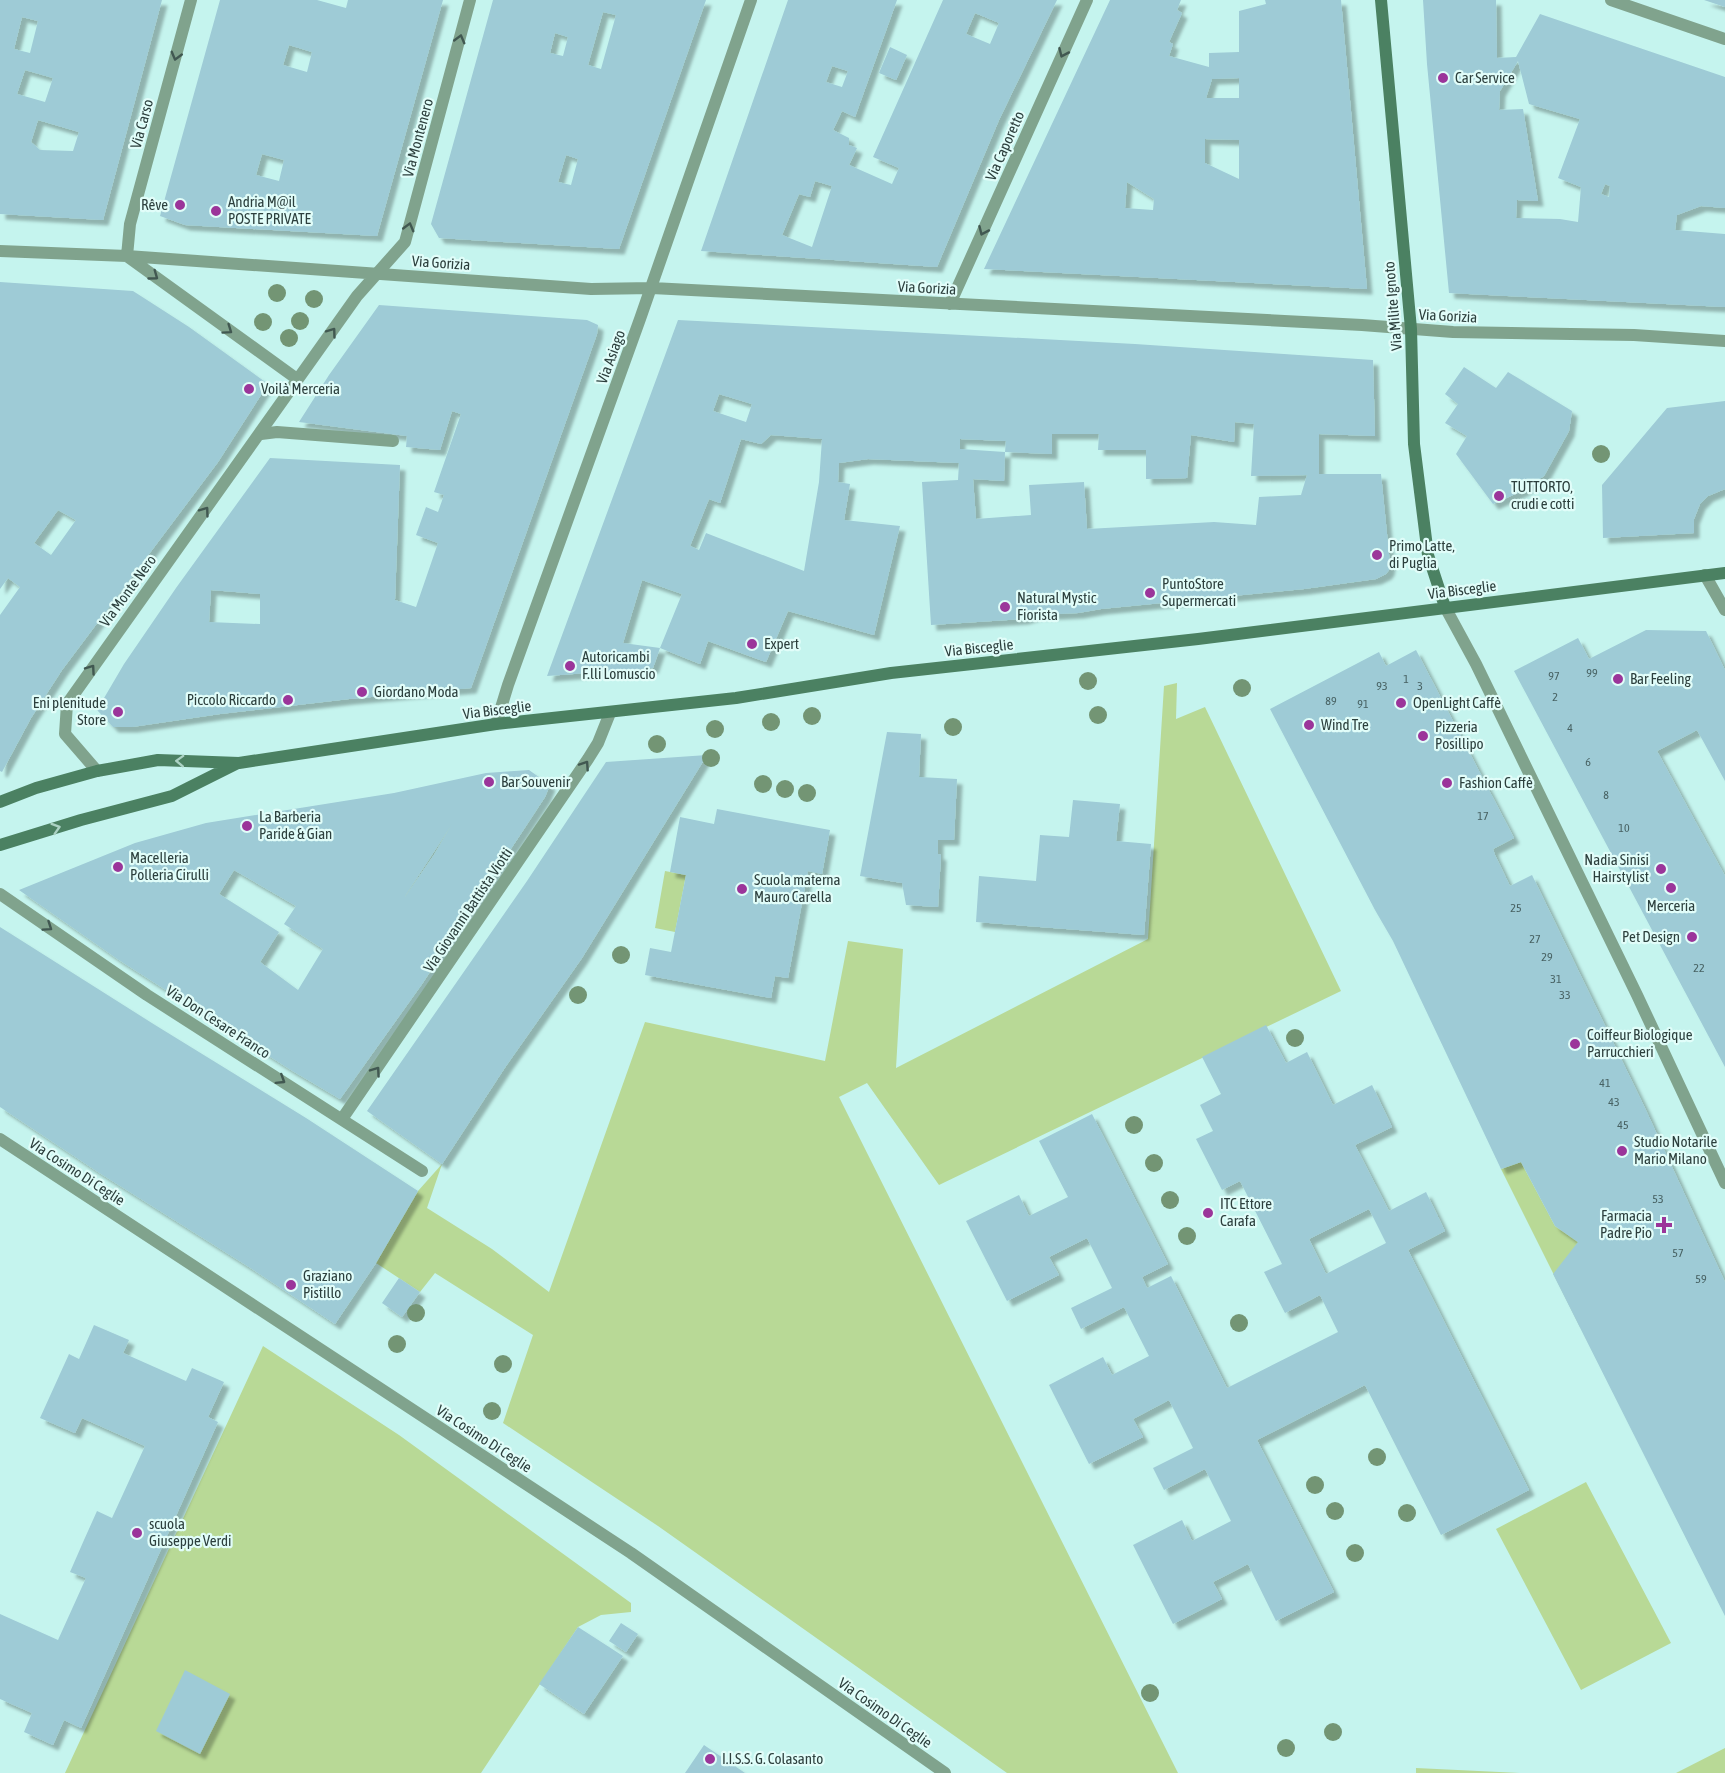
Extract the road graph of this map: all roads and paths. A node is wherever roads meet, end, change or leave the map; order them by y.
1 (191, 0) edge
2 (470, 0) edge
3 (752, 0) edge
4 (1087, 0) edge
5 (1381, 0) edge
6 (1611, 0) edge
7 (1725, 39) edge
8 (0, 251) edge
9 (127, 256) junction
10 (376, 274) junction
11 (652, 288) junction
12 (950, 304) junction
13 (1411, 329) junction
14 (1725, 341) edge
15 (297, 379) junction
16 (261, 434) junction
17 (393, 441) dead end
18 (1725, 573) edge
19 (1705, 575) junction
20 (1444, 607) junction
21 (1725, 610) edge
22 (610, 712) junction
23 (496, 724) junction
24 (239, 763) junction
25 (97, 771) junction
26 (0, 802) edge
27 (0, 845) edge
28 (0, 894) edge
29 (342, 1119) junction
30 (0, 1139) edge
31 (422, 1171) dead end
32 (1725, 1183) edge
33 (945, 1773) edge

1 -> 9 street, Via Carso
10 -> 2 street, Via Montenero
3 - 11 street, Via Asiago
4 -> 12 street, Via Caporetto
5 - 13 main road, Via Milite Ignoto
6 - 7 street
8 - 9 street, Via Gorizia
9 - 10 street, Via Gorizia
9 -> 15 street
10 - 11 street, Via Gorizia
15 -> 10 street, Via Monte Nero
11 - 12 street, Via Gorizia
11 - 23 street, Via Asiago
12 - 13 street, Via Gorizia
13 - 14 street, Via Gorizia
13 - 20 main road, Via Milite Ignoto
15 - 16 street, Via Monte Nero
16 - 17 street
25 -> 16 street, Via Monte Nero
18 - 19 main road, Via Bisceglie
19 - 20 main road, Via Bisceglie
19 - 21 street
20 - 22 main road, Via Bisceglie
20 - 32 street
22 - 23 main road, Via Bisceglie
29 -> 22 street, Via Giovanni Battista Viotti
23 - 24 main road, Via Bisceglie
24 -> 25 main road, Via Bisceglie
27 -> 24 main road, Via Bisceglie
25 - 26 main road, Via Bisceglie
28 -> 29 street, Via Don Cesare Franco
29 - 31 street, Via Don Cesare Franco
30 - 33 street, Via Cosimo Di Ceglie

